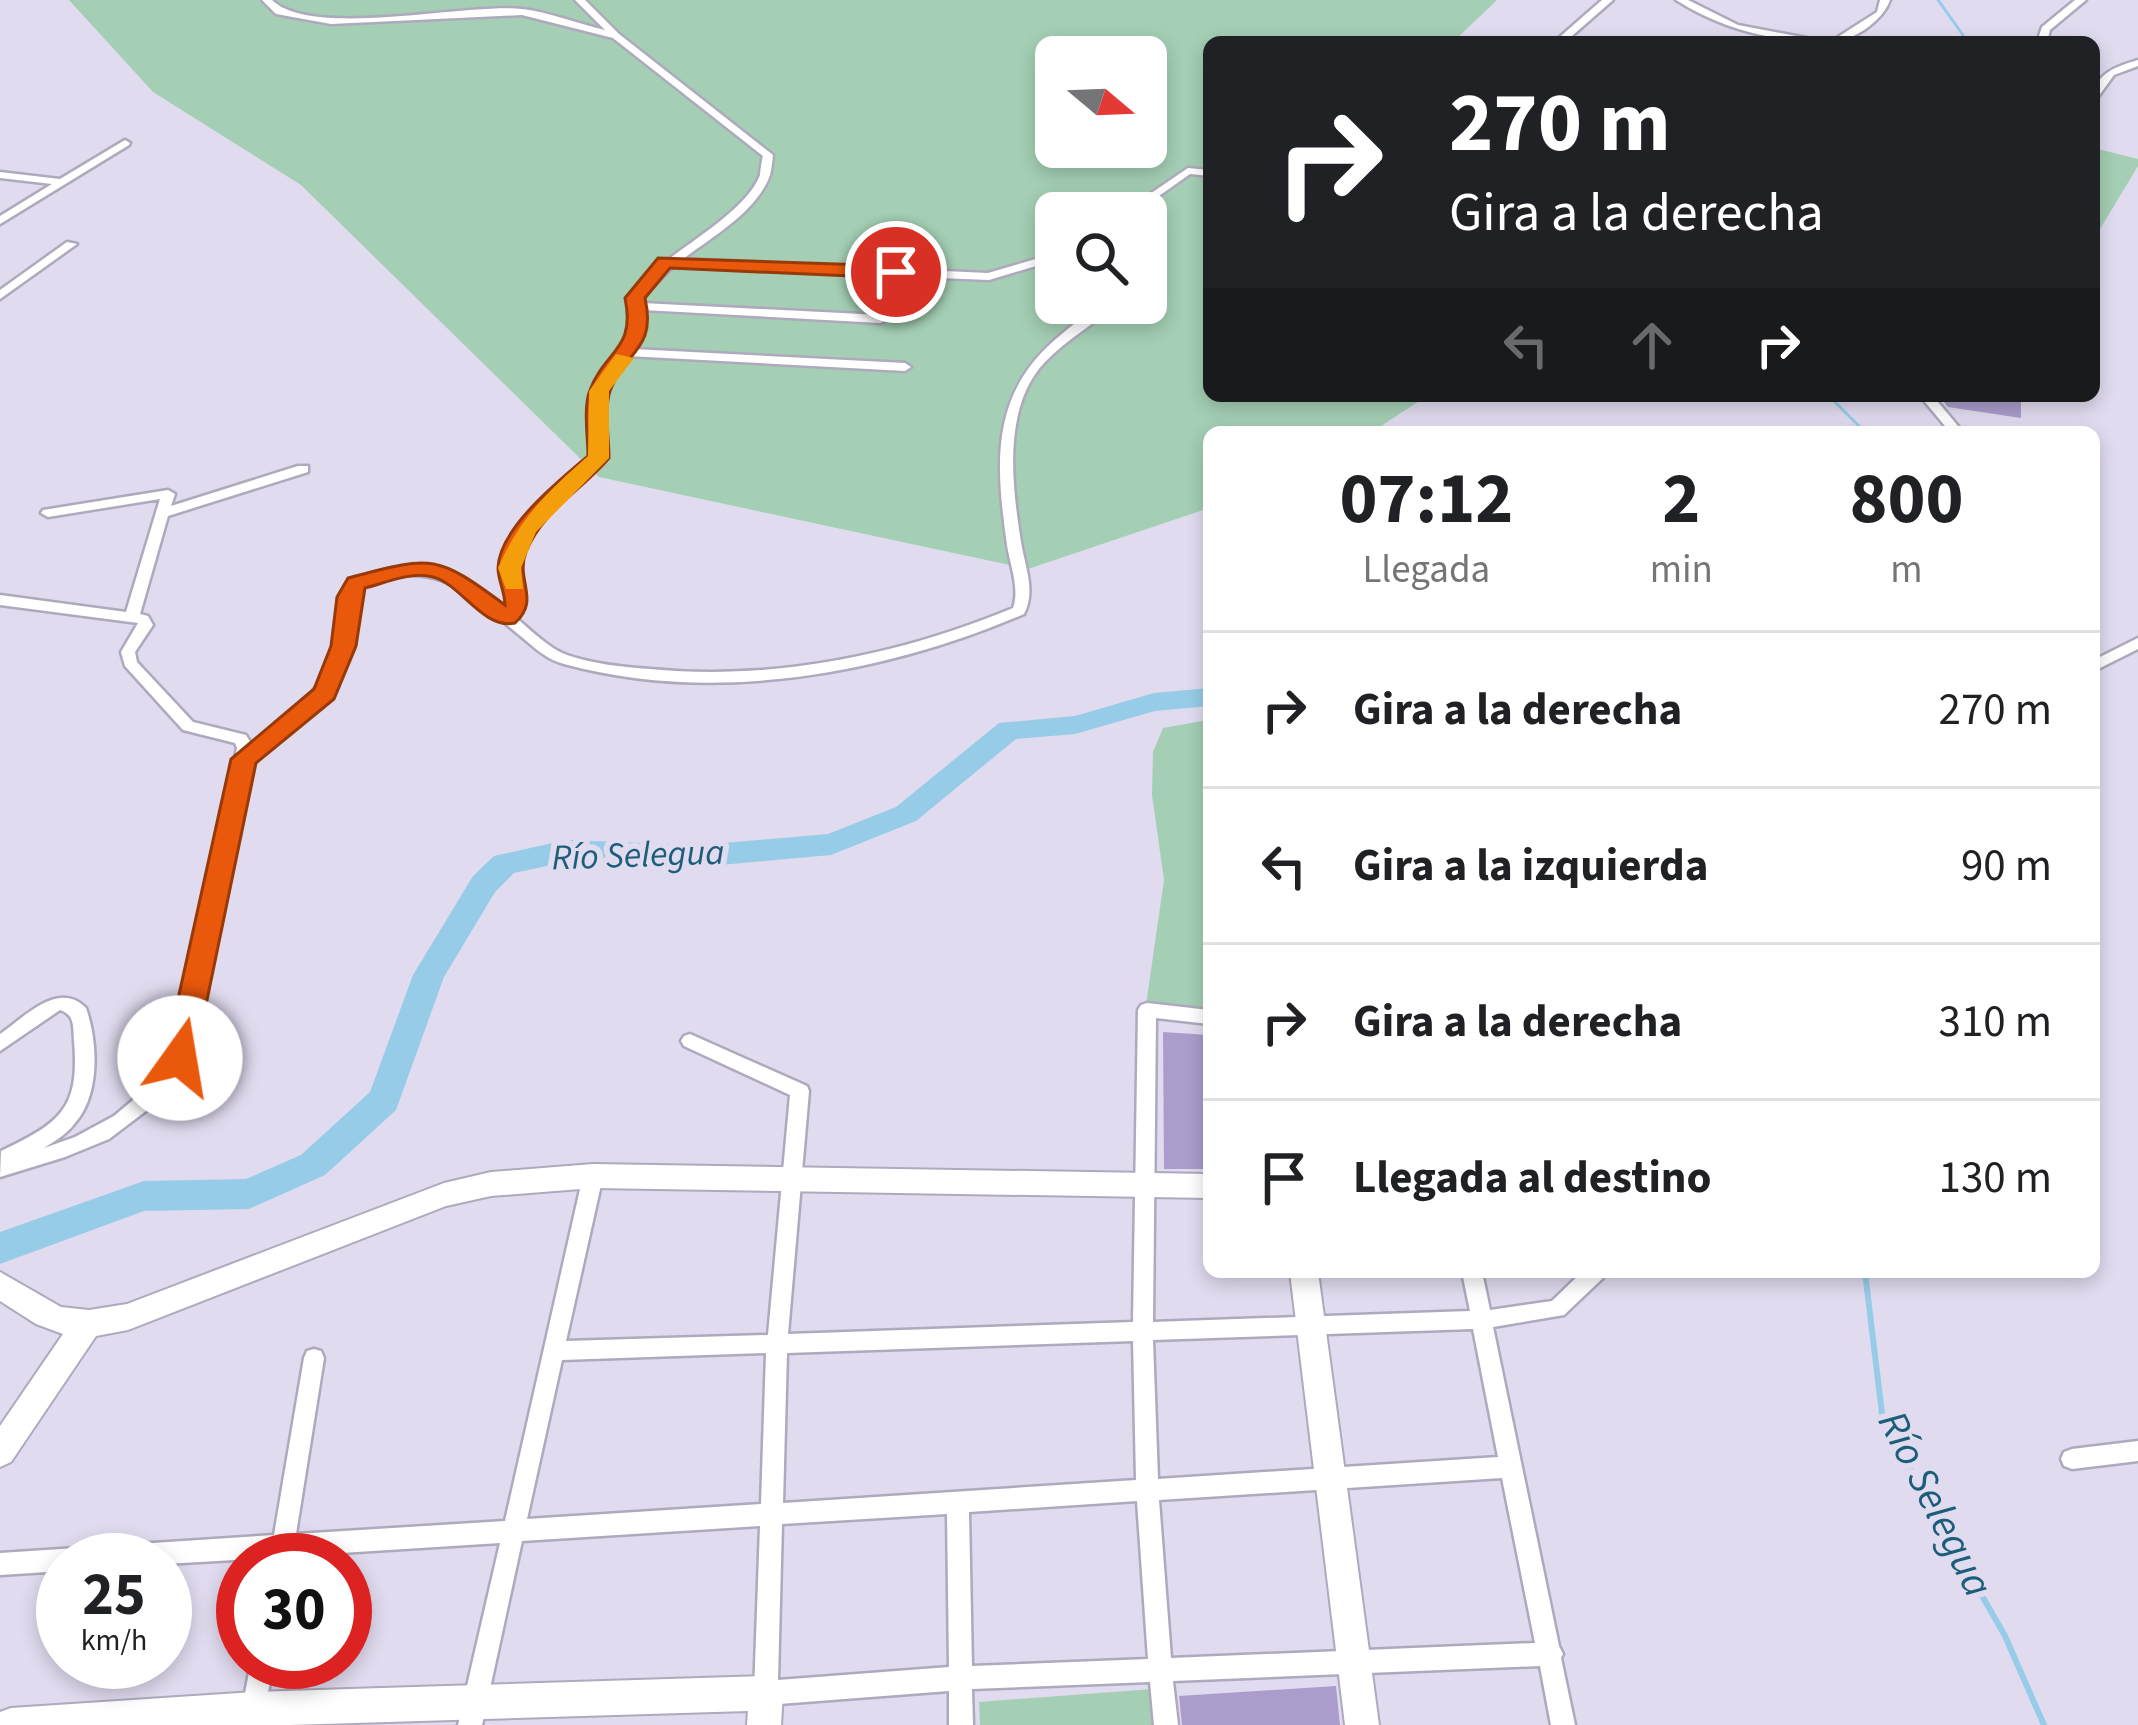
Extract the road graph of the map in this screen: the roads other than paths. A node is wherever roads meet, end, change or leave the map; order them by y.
1 (267, 0) edge
2 (580, 0) edge
3 (1608, 0) edge
4 (1681, 0) edge
5 (1885, 0) edge
6 (2080, 0) edge
7 (616, 36) junction
8 (1566, 36) edge
9 (1788, 36) edge
10 (1844, 36) edge
11 (2043, 36) edge
12 (2138, 64) edge
13 (2100, 87) edge
14 (125, 143) dead end
15 (1203, 172) edge
16 (0, 175) edge
17 (62, 182) junction
18 (1158, 192) edge
19 (0, 221) edge
20 (71, 244) dead end
21 (664, 262) junction
22 (1035, 263) edge
23 (0, 295) edge
24 (637, 306) junction
25 (881, 319) dead end
26 (1087, 324) edge
27 (628, 352) junction
28 (905, 367) dead end
29 (1931, 402) edge
30 (1952, 426) edge
31 (303, 469) dead end
32 (48, 513) dead end
33 (164, 513) junction
34 (0, 600) edge
35 (132, 615) junction
36 (506, 618) junction
37 (2138, 643) edge
38 (2100, 663) edge
39 (244, 759) junction
40 (1203, 1016) edge
41 (690, 1042) dead end
42 (0, 1044) edge
43 (0, 1165) edge
44 (593, 1176) junction
45 (792, 1183) junction
46 (1141, 1185) junction
47 (1203, 1186) edge
48 (1305, 1278) edge
49 (1473, 1278) edge
50 (1590, 1278) edge
51 (0, 1285) edge
52 (1481, 1320) junction
53 (1314, 1325) junction
54 (86, 1328) junction
55 (1142, 1333) junction
56 (776, 1343) junction
57 (558, 1351) junction
58 (314, 1358) dead end
59 (2138, 1450) edge
60 (0, 1452) edge
61 (2072, 1459) dead end
62 (1508, 1467) junction
63 (1330, 1481) junction
64 (1146, 1491) junction
65 (958, 1504) junction
66 (771, 1513) junction
67 (513, 1530) junction
68 (286, 1533) edge
69 (372, 1543) edge
70 (216, 1554) edge
71 (0, 1564) edge
72 (1551, 1654) junction
73 (1354, 1664) junction
74 (1160, 1670) junction
75 (961, 1678) junction
76 (258, 1689) edge
77 (254, 1709) junction
78 (765, 1709) edge
79 (472, 1715) edge
80 (11, 1725) edge
81 (961, 1725) edge
82 (1166, 1725) edge
83 (1362, 1725) edge
84 (1563, 1725) edge

1 - 7 street
2 - 7 street
3 - 8 street
4 - 9 street
5 - 10 street
6 - 11 street
7 - 21 street
12 - 13 street
14 - 17 street
15 - 18 street
16 - 17 street
17 - 19 street
20 - 23 street
21 - 22 street
21 - 24 street
24 - 25 street
24 - 27 street
26 - 36 street
27 - 28 street
27 - 36 street
29 - 30 street
31 - 33 street
32 - 33 street
33 - 35 street
34 - 35 street
35 - 39 street
36 - 39 street
37 - 38 street
39 - 43 street
40 - 46 street
41 - 45 street
42 - 43 street
44 - 45 main road
44 - 54 main road
44 - 57 street
45 - 46 main road
45 - 56 street
46 - 47 main road
46 - 55 street
48 - 53 main road
49 - 52 street
50 - 52 street
51 - 54 main road
52 - 53 street
52 - 62 street
53 - 55 street
53 - 63 main road
54 - 60 main road
55 - 56 street
55 - 64 street
56 - 57 street
56 - 66 street
57 - 67 street
58 - 68 street
59 - 61 street
62 - 63 street
62 - 72 street
63 - 64 street
63 - 73 main road
64 - 65 street
64 - 74 street
65 - 66 street
65 - 75 street
66 - 67 street
66 - 78 street
67 - 69 street
67 - 79 street
70 - 71 street
72 - 73 street
72 - 84 street
73 - 74 street
73 - 83 main road
74 - 75 street
74 - 82 street
75 - 78 street
75 - 81 street
76 - 77 street
77 - 79 main road
77 - 80 main road
78 - 79 main road

